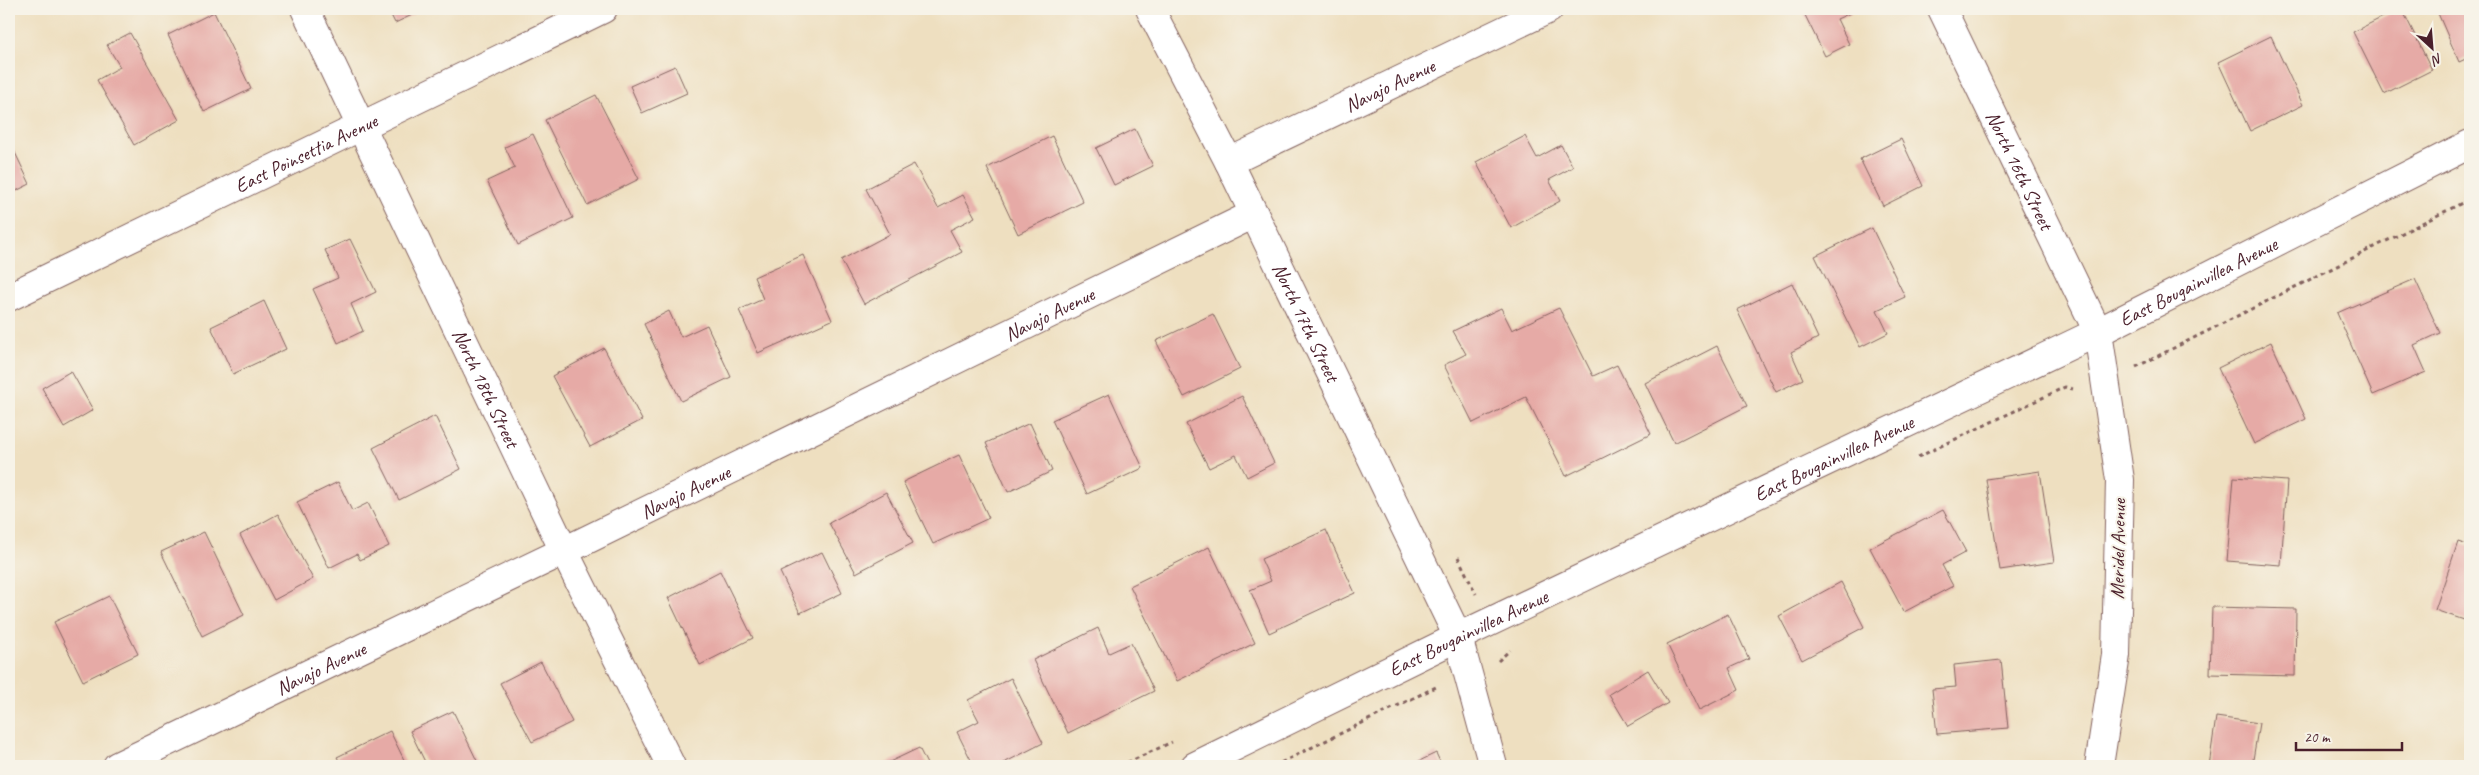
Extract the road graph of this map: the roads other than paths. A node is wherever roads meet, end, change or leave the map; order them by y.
1 (305, 9) edge
2 (603, 9) edge
3 (1150, 9) edge
4 (1549, 9) edge
5 (1942, 9) edge
6 (362, 125) junction
7 (2470, 144) edge
8 (1228, 162) junction
9 (1254, 214) junction
10 (9, 296) edge
11 (2098, 332) junction
12 (564, 551) junction
13 (1458, 637) junction
14 (117, 766) edge
15 (671, 766) edge
16 (1195, 766) edge
17 (1493, 766) edge
18 (2099, 766) edge

1 - 6 street, North 18th Street
2 - 6 street, East Poinsettia Avenue
3 - 8 street, North 17th Street
4 - 8 street, Navajo Avenue
5 - 11 street, North 16th Street
6 - 10 street, East Poinsettia Avenue
6 - 12 street, North 18th Street
7 - 11 street, East Bougainvillea Avenue
8 - 9 street, North 17th Street
9 - 12 street, Navajo Avenue
9 - 13 street, North 17th Street
11 - 13 street, East Bougainvillea Avenue
11 - 18 street, Meridel Avenue
12 - 14 street, Navajo Avenue
12 - 15 street, North 18th Street
13 - 16 street, East Bougainvillea Avenue
13 - 17 street, North 17th Street

